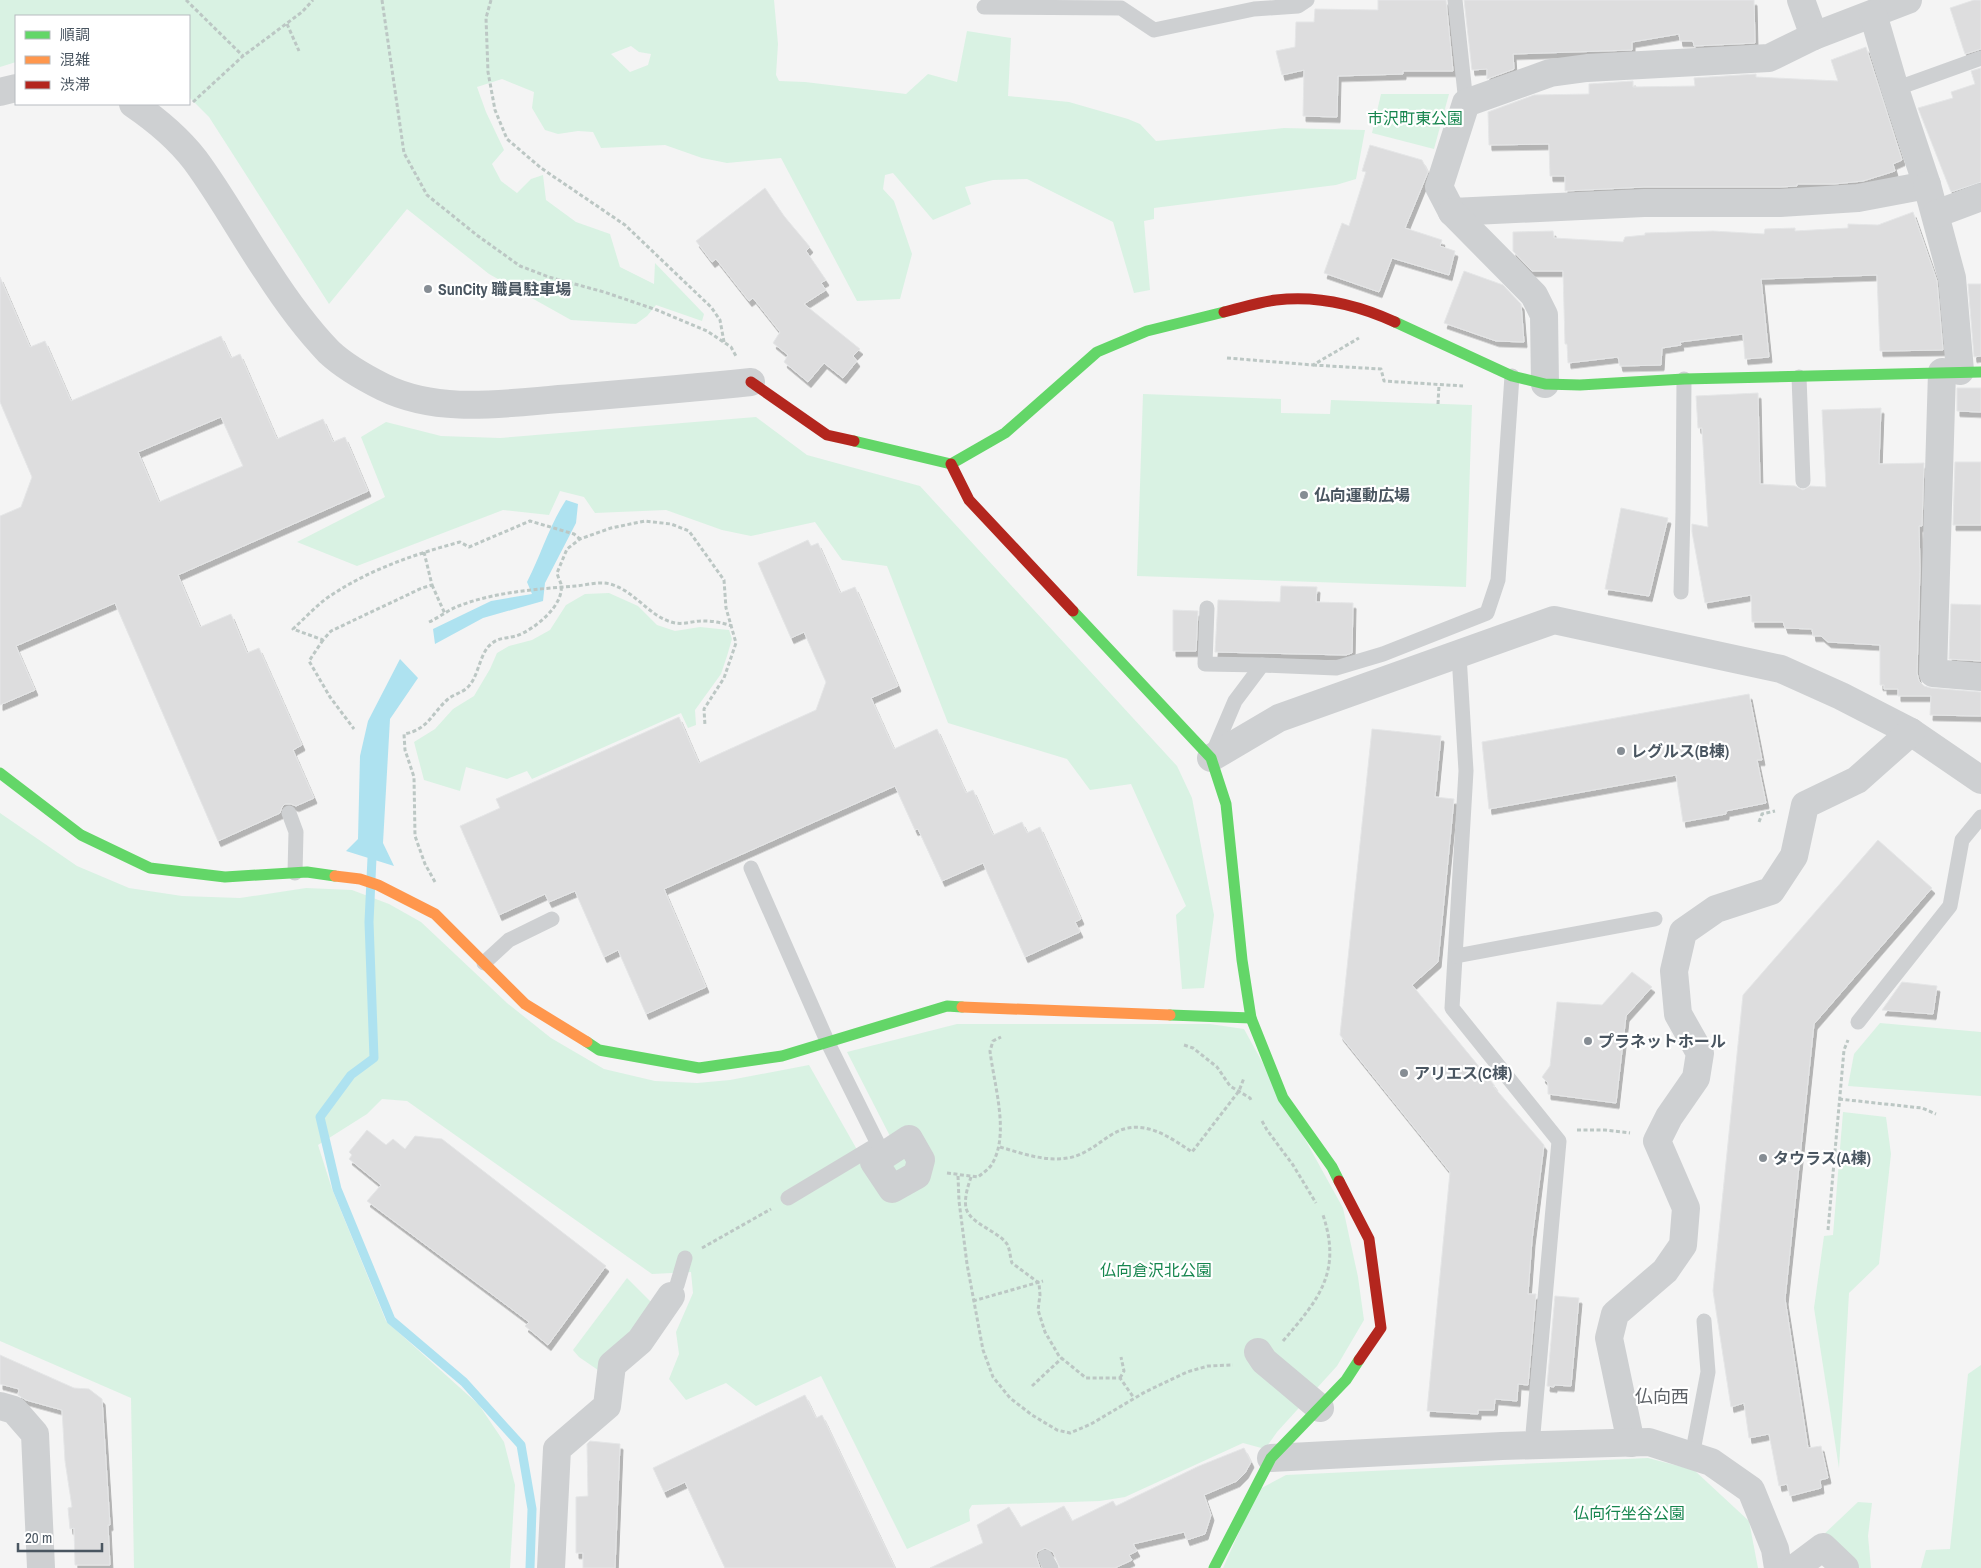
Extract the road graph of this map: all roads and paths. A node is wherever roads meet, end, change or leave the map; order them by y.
1 (186, 0) edge
2 (312, 0) edge
3 (382, 0) edge
4 (491, 0) edge
5 (1306, 0) edge
6 (1455, 0) edge
7 (1801, 0) edge
8 (1908, 0) edge
9 (984, 7) dead end
10 (1873, 14) junction
11 (287, 24) junction
12 (1814, 36) junction
13 (299, 51) dead end
14 (243, 56) junction
15 (1981, 58) edge
16 (15, 88) edge
17 (1895, 89) junction
18 (0, 92) edge
19 (193, 102) dead end
20 (1466, 103) junction
21 (134, 105) edge
22 (1928, 185) junction
23 (1981, 197) edge
24 (1452, 212) junction
25 (1936, 214) junction
26 (1376, 314) junction
27 (724, 342) junction
28 (1227, 358) dead end
29 (1313, 365) junction
30 (1961, 372) edge
31 (1512, 376) junction
32 (1799, 377) junction
33 (1684, 379) junction
34 (751, 382) junction
35 (1545, 384) junction
36 (1439, 385) junction
37 (1467, 387) dead end
38 (1438, 404) dead end
39 (951, 464) junction
40 (1803, 481) dead end
41 (580, 539) junction
42 (424, 552) junction
43 (432, 586) junction
44 (561, 586) junction
45 (1681, 592) dead end
46 (1207, 608) dead end
47 (445, 614) junction
48 (429, 622) dead end
49 (732, 626) junction
50 (323, 640) junction
51 (1459, 655) junction
52 (1262, 666) junction
53 (1981, 677) edge
54 (705, 726) dead end
55 (354, 729) dead end
56 (1911, 732) junction
57 (1211, 758) junction
58 (0, 773) edge
59 (1981, 780) edge
60 (289, 812) dead end
61 (1981, 817) edge
62 (751, 868) dead end
63 (295, 873) junction
64 (438, 888) dead end
65 (552, 919) dead end
66 (1655, 919) dead end
67 (1456, 956) junction
68 (484, 963) junction
69 (1251, 1018) junction
70 (1858, 1022) joint
71 (1006, 1035) dead end
72 (828, 1043) junction
73 (1179, 1043) dead end
74 (1233, 1098) dead end
75 (1840, 1099) junction
76 (1254, 1104) dead end
77 (1936, 1114) dead end
78 (1261, 1117) dead end
79 (1550, 1130) junction
80 (1657, 1141) junction
81 (1000, 1147) junction
82 (950, 1174) dead end
83 (958, 1176) junction
84 (970, 1177) junction
85 (788, 1198) joint
86 (1317, 1205) dead end
87 (1322, 1213) dead end
88 (1828, 1230) dead end
89 (685, 1258) joint
90 (1043, 1281) dead end
91 (1038, 1283) junction
92 (671, 1296) joint
93 (973, 1301) junction
94 (1704, 1321) dead end
95 (1261, 1356) junction
96 (1121, 1357) dead end
97 (1062, 1358) junction
98 (1120, 1378) junction
99 (1032, 1386) dead end
100 (1134, 1398) junction
101 (0, 1406) edge
102 (1320, 1408) junction
103 (1631, 1443) junction
104 (1532, 1445) junction
105 (1692, 1456) junction
106 (1271, 1458) junction
107 (41, 1568) edge
108 (551, 1568) edge
109 (1214, 1568) edge
110 (1778, 1568) edge
111 (1795, 1568) edge
112 (1844, 1568) edge

1 - 14 path
2 - 11 path
3 - 27 path
4 - 27 path
5 - 9 lane
6 - 20 lane
7 - 12 street
8 - 10 street
10 - 12 street
10 - 17 street
11 - 13 path
11 - 14 path
12 - 20 street
14 - 19 path
15 - 17 lane
16 - 18 street
17 - 22 street
20 - 24 street
21 - 34 street
22 - 24 street
22 - 25 street
23 - 25 street
24 - 35 street
25 - 30 street
26 - 29 path
26 - 31 street
26 - 39 street
27 - 34 path
28 - 29 path
29 - 36 path
30 - 32 street
30 - 53 street
31 - 35 street
31 - 52 lane
32 - 33 street
32 - 40 lane
33 - 35 street
33 - 45 lane
34 - 39 street
36 - 37 path
36 - 38 path
39 - 57 street
41 - 42 path
41 - 44 path
41 - 49 path
42 - 43 path
42 - 50 path
43 - 47 path
43 - 50 path
44 - 47 path
44 - 49 path
44 - 64 path
46 - 52 lane
47 - 48 path
49 - 54 path
50 - 55 path
51 - 56 street
51 - 57 street
51 - 67 lane
52 - 57 lane
56 - 59 street
56 - 80 street
57 - 69 street
58 - 63 street
60 - 63 lane
61 - 70 lane
62 - 72 lane
63 - 68 street
65 - 68 lane
66 - 67 lane
67 - 79 lane
68 - 72 street
69 - 72 street
69 - 102 street
70 - 75 path
71 - 81 path
72 - 85 lane
73 - 76 path
74 - 81 path
75 - 77 path
75 - 88 path
78 - 86 path
79 - 80 path
79 - 104 lane
80 - 103 street
81 - 84 path
82 - 83 path
83 - 84 path
83 - 93 path
84 - 91 path
85 - 89 path
87 - 95 path
89 - 92 lane
90 - 91 path
91 - 93 path
91 - 97 path
92 - 108 street
93 - 100 path
94 - 105 lane
95 - 100 path
95 - 102 street
96 - 98 path
97 - 98 path
97 - 99 path
98 - 100 path
101 - 107 street
102 - 106 street
103 - 104 street
103 - 105 street
104 - 106 street
105 - 110 street
106 - 109 street
111 - 112 street

